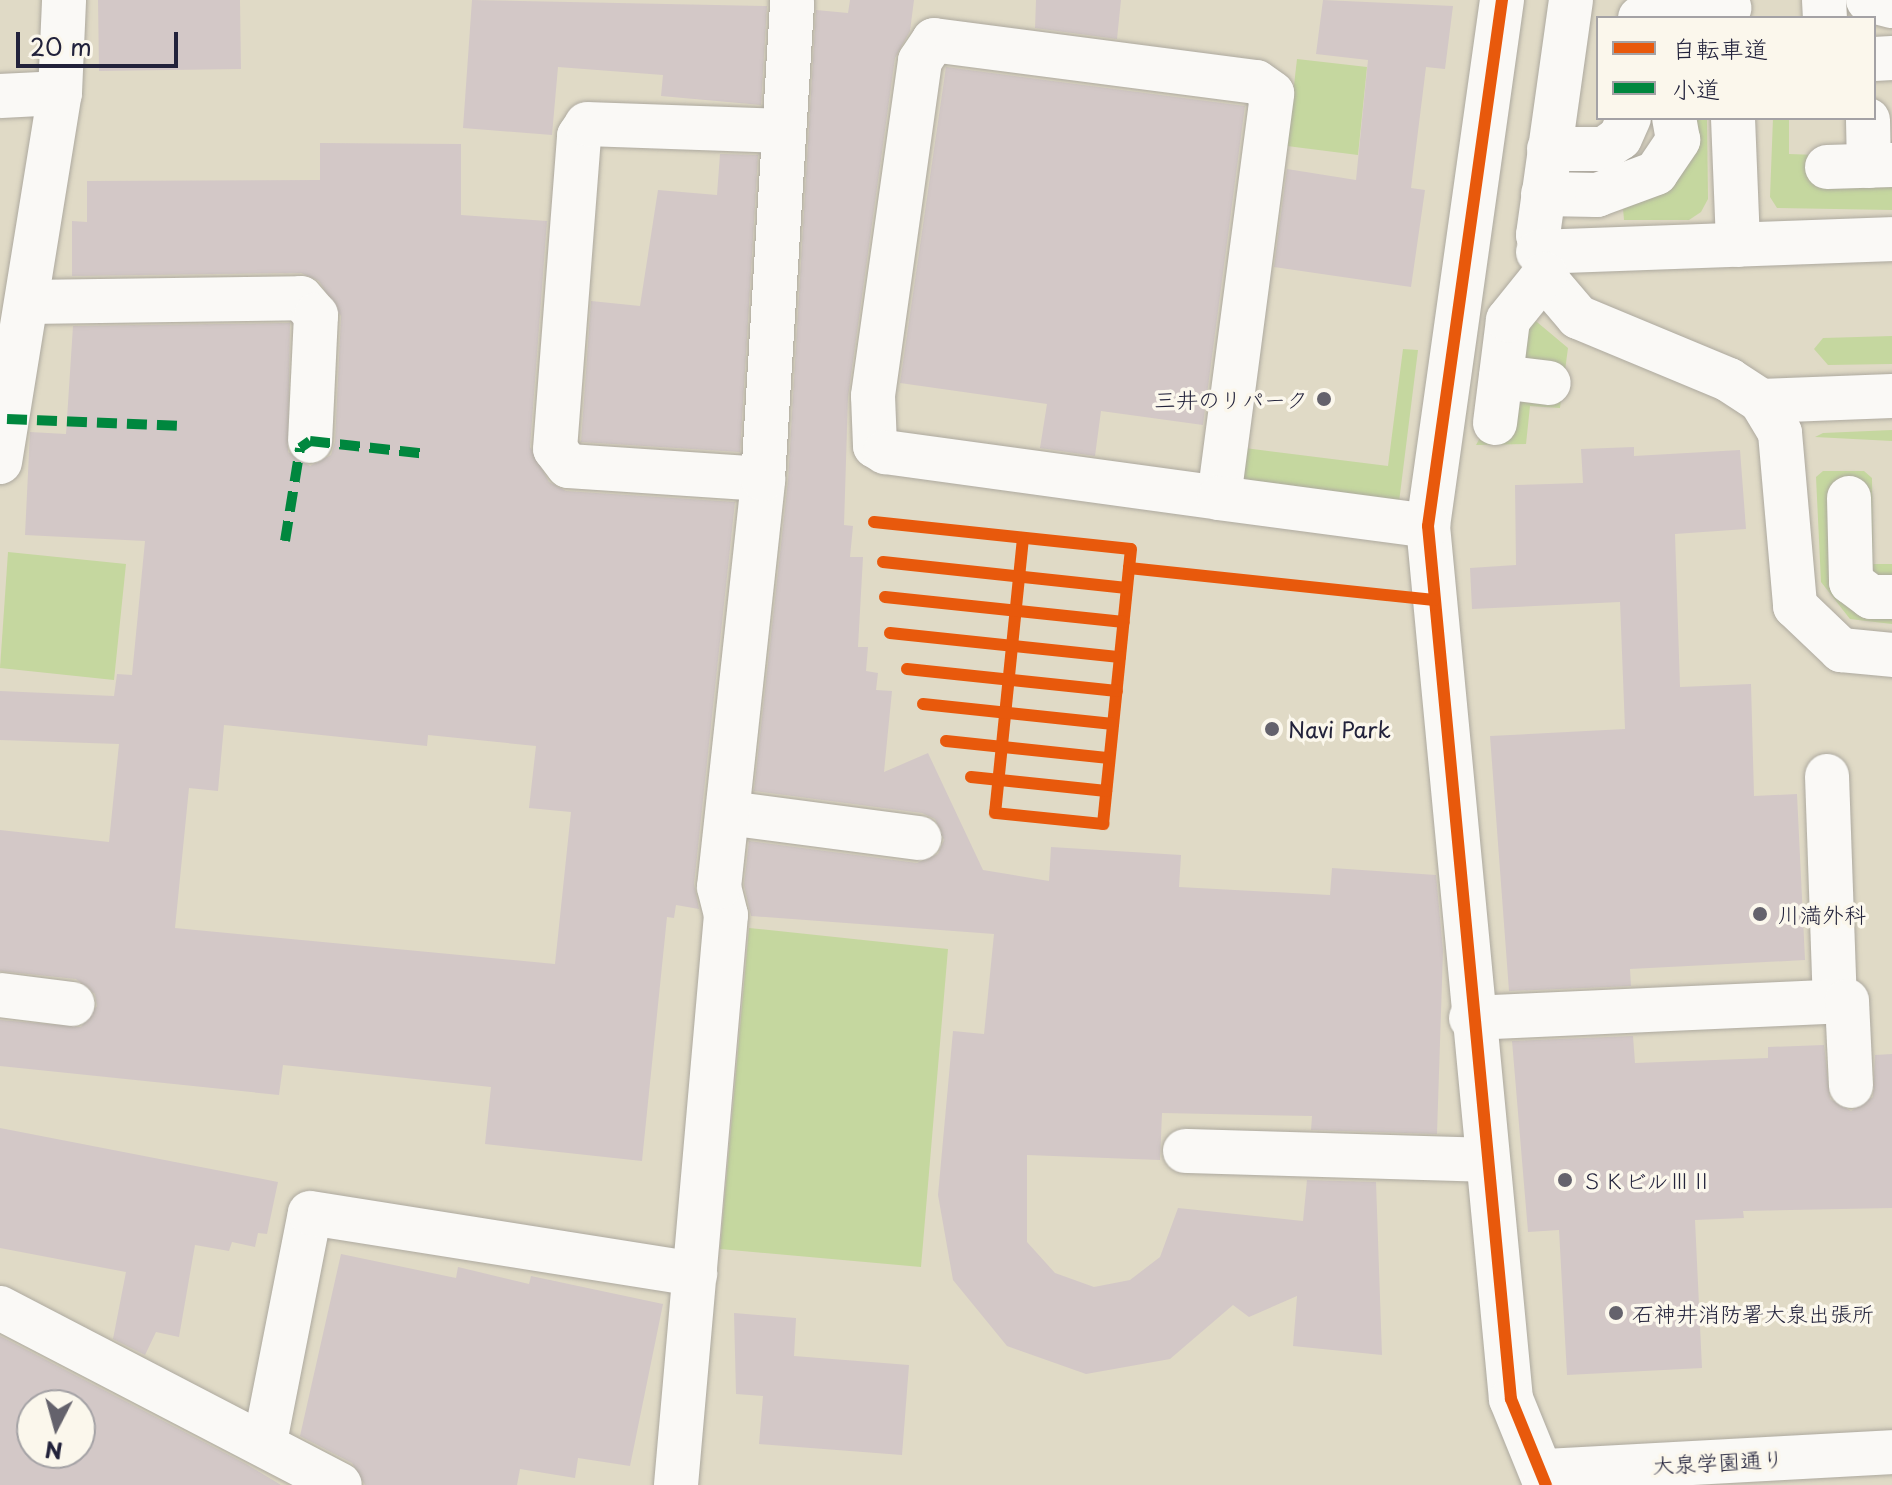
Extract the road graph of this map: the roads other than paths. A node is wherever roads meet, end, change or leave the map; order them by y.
1 (64, 0) edge
2 (792, 0) edge
3 (1502, 0) edge
4 (1571, 0) edge
5 (1868, 0) edge
6 (1892, 6) edge
7 (1729, 9) edge
8 (1660, 16) edge
9 (60, 93) junction
10 (0, 96) edge
11 (1627, 120) edge
12 (1674, 120) edge
13 (1733, 120) edge
14 (1868, 120) dead end
15 (784, 131) junction
16 (1549, 149) junction
17 (1863, 166) edge
18 (1611, 192) junction
19 (1543, 194) junction
20 (1892, 239) edge
21 (1738, 245) junction
22 (1608, 249) junction
23 (1542, 263) junction
24 (27, 302) junction
25 (1501, 377) junction
26 (1549, 383) dead end
27 (1892, 396) edge
28 (1761, 401) junction
29 (1495, 423) dead end
30 (310, 441) dead end
31 (0, 462) edge
32 (763, 479) junction
33 (1219, 498) junction
34 (1849, 498) dead end
35 (1428, 526) junction
36 (1892, 597) edge
37 (1892, 655) edge
38 (1827, 776) dead end
39 (728, 813) junction
40 (919, 838) dead end
41 (0, 995) edge
42 (1835, 1002) junction
43 (72, 1004) dead end
44 (1471, 1018) junction
45 (1851, 1086) dead end
46 (1185, 1151) dead end
47 (1486, 1160) junction
48 (695, 1274) junction
49 (0, 1308) edge
50 (265, 1442) junction
51 (1892, 1452) edge
52 (1546, 1478) edge
53 (340, 1485) edge
54 (676, 1485) edge

1 - 9 street
2 - 15 street
3 - 35 street
4 - 16 street
5 - 6 street
7 - 8 street
9 - 10 street
9 - 24 street
11 - 16 street
12 - 18 street
13 - 21 street
14 - 17 street
15 - 32 street
15 - 32 street
16 - 19 street
18 - 19 street
18 - 22 street
19 - 23 street
20 - 21 street
21 - 22 street
22 - 23 street
23 - 25 street
23 - 28 street
24 - 30 street
24 - 31 street
25 - 26 street
25 - 29 street
27 - 28 street
28 - 37 street
32 - 39 street
33 - 33 street
33 - 35 street
34 - 36 street
35 - 44 street
38 - 42 street
39 - 40 street
39 - 48 street
41 - 43 street
42 - 44 street
42 - 45 street
44 - 47 street
46 - 47 street
47 - 52 street
48 - 50 street
48 - 54 street
49 - 50 street
50 - 53 street
51 - 52 street, 大泉学園通り

